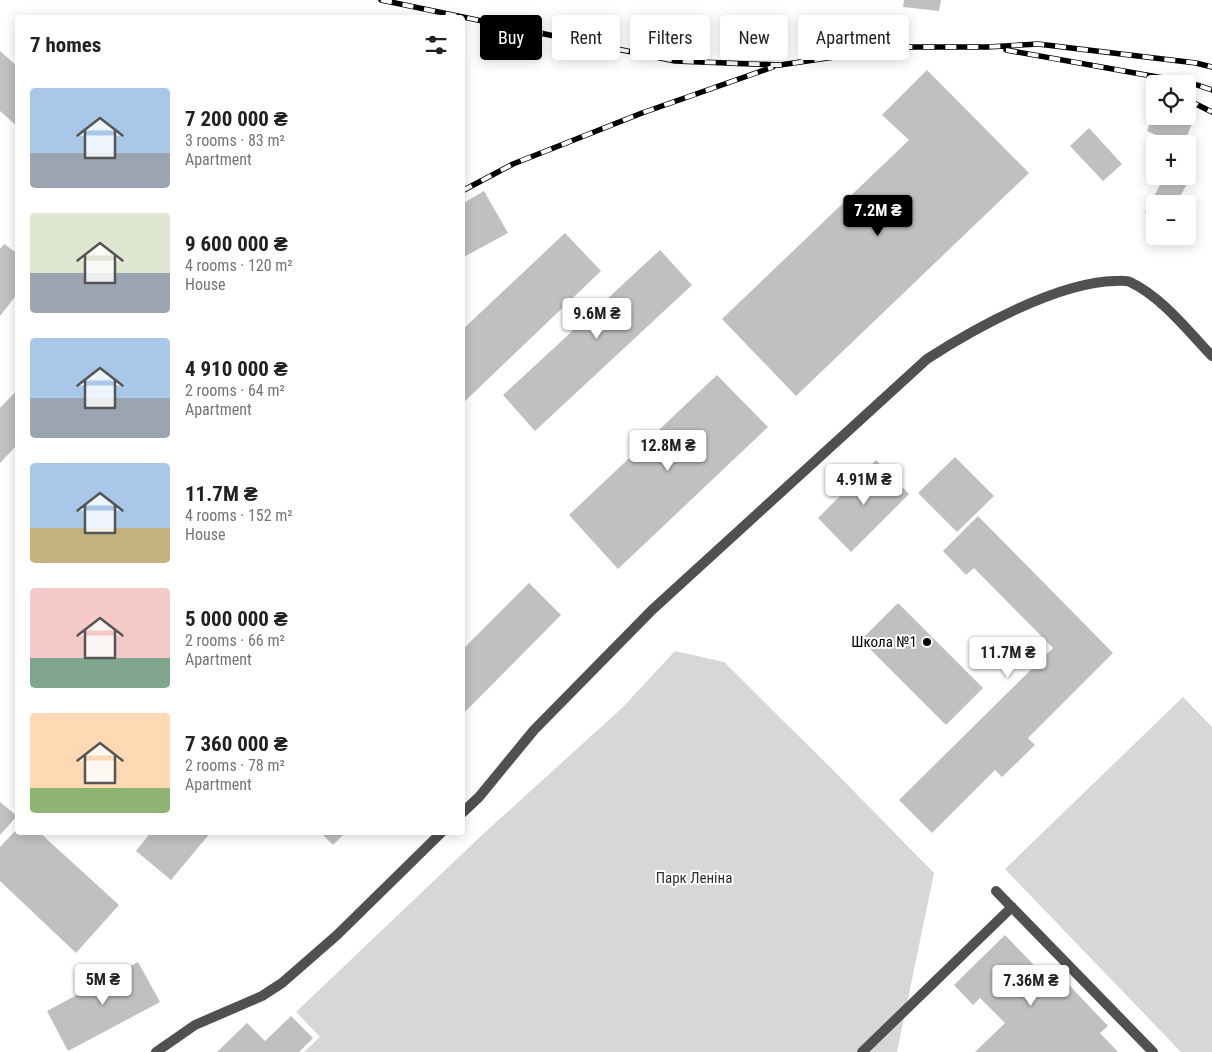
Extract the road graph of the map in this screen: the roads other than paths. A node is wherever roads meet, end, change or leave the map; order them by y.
1 (1212, 356) edge
2 (465, 810) edge
3 (439, 835) edge
4 (996, 891) dead end
5 (1012, 907) junction
6 (156, 1052) edge
7 (862, 1052) edge
8 (1153, 1052) edge

1 - 2 street
3 - 6 street
4 - 5 street
5 - 7 street
5 - 8 street

